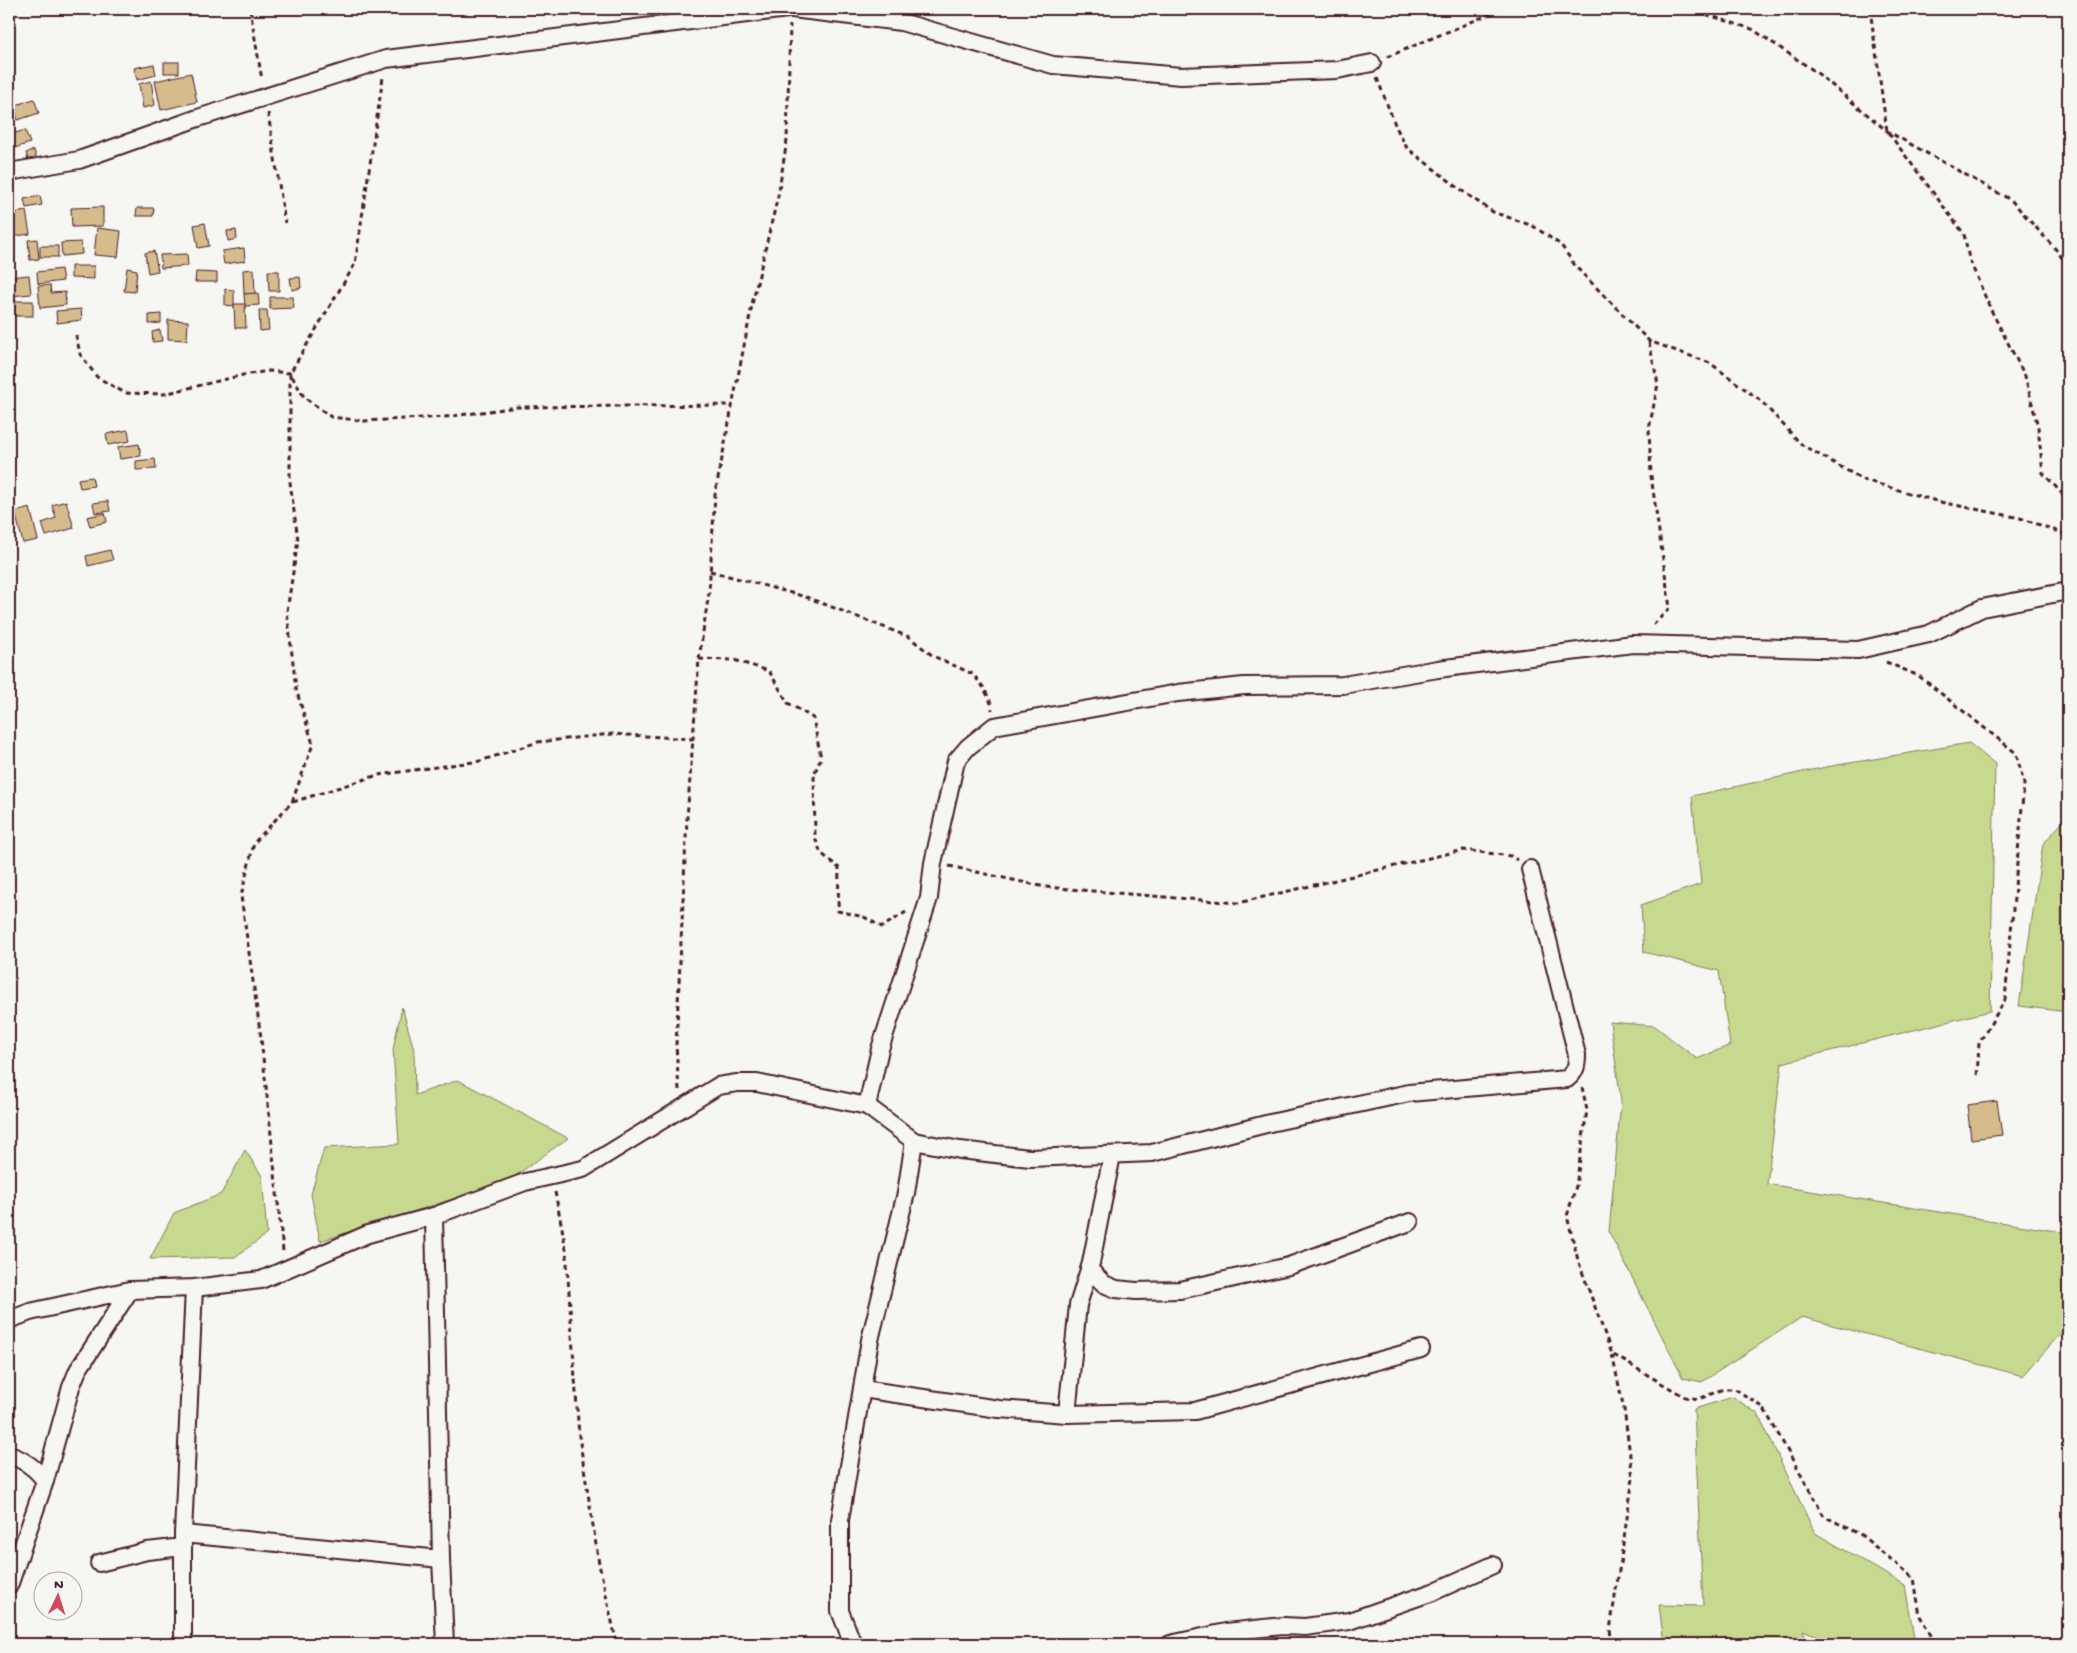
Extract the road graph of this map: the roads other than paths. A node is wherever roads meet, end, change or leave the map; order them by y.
1 (790, 12) edge
2 (1372, 64) road end
3 (9, 172) edge
4 (2068, 591) edge
5 (1530, 868) road end
6 (867, 1106) junction
7 (914, 1141) junction
8 (1112, 1155) junction
9 (434, 1216) junction
10 (1410, 1222) dead end
11 (1090, 1270) junction
12 (194, 1288) junction
13 (130, 1290) junction
14 (9, 1320) edge
15 (1421, 1348) dead end
16 (862, 1389) junction
17 (1067, 1414) junction
18 (9, 1455) edge
19 (45, 1481) junction
20 (183, 1540) junction
21 (441, 1559) junction
22 (99, 1563) dead end
23 (1493, 1565) dead end
24 (9, 1586) edge
25 (183, 1644) edge
26 (445, 1644) edge
27 (853, 1644) edge
28 (1170, 1644) edge

1 - 2 street
1 - 3 street
4 - 6 street
5 - 8 street
6 - 7 street
6 - 9 street
7 - 8 street
7 - 16 street
8 - 11 street
9 - 12 street
9 - 21 street
10 - 11 street
11 - 17 street
12 - 13 street
12 - 20 street
13 - 14 street
13 - 19 street
15 - 17 street
16 - 17 street
16 - 27 street
18 - 19 street
19 - 24 street
20 - 21 street
20 - 22 street
20 - 25 street
21 - 26 street
23 - 28 street

